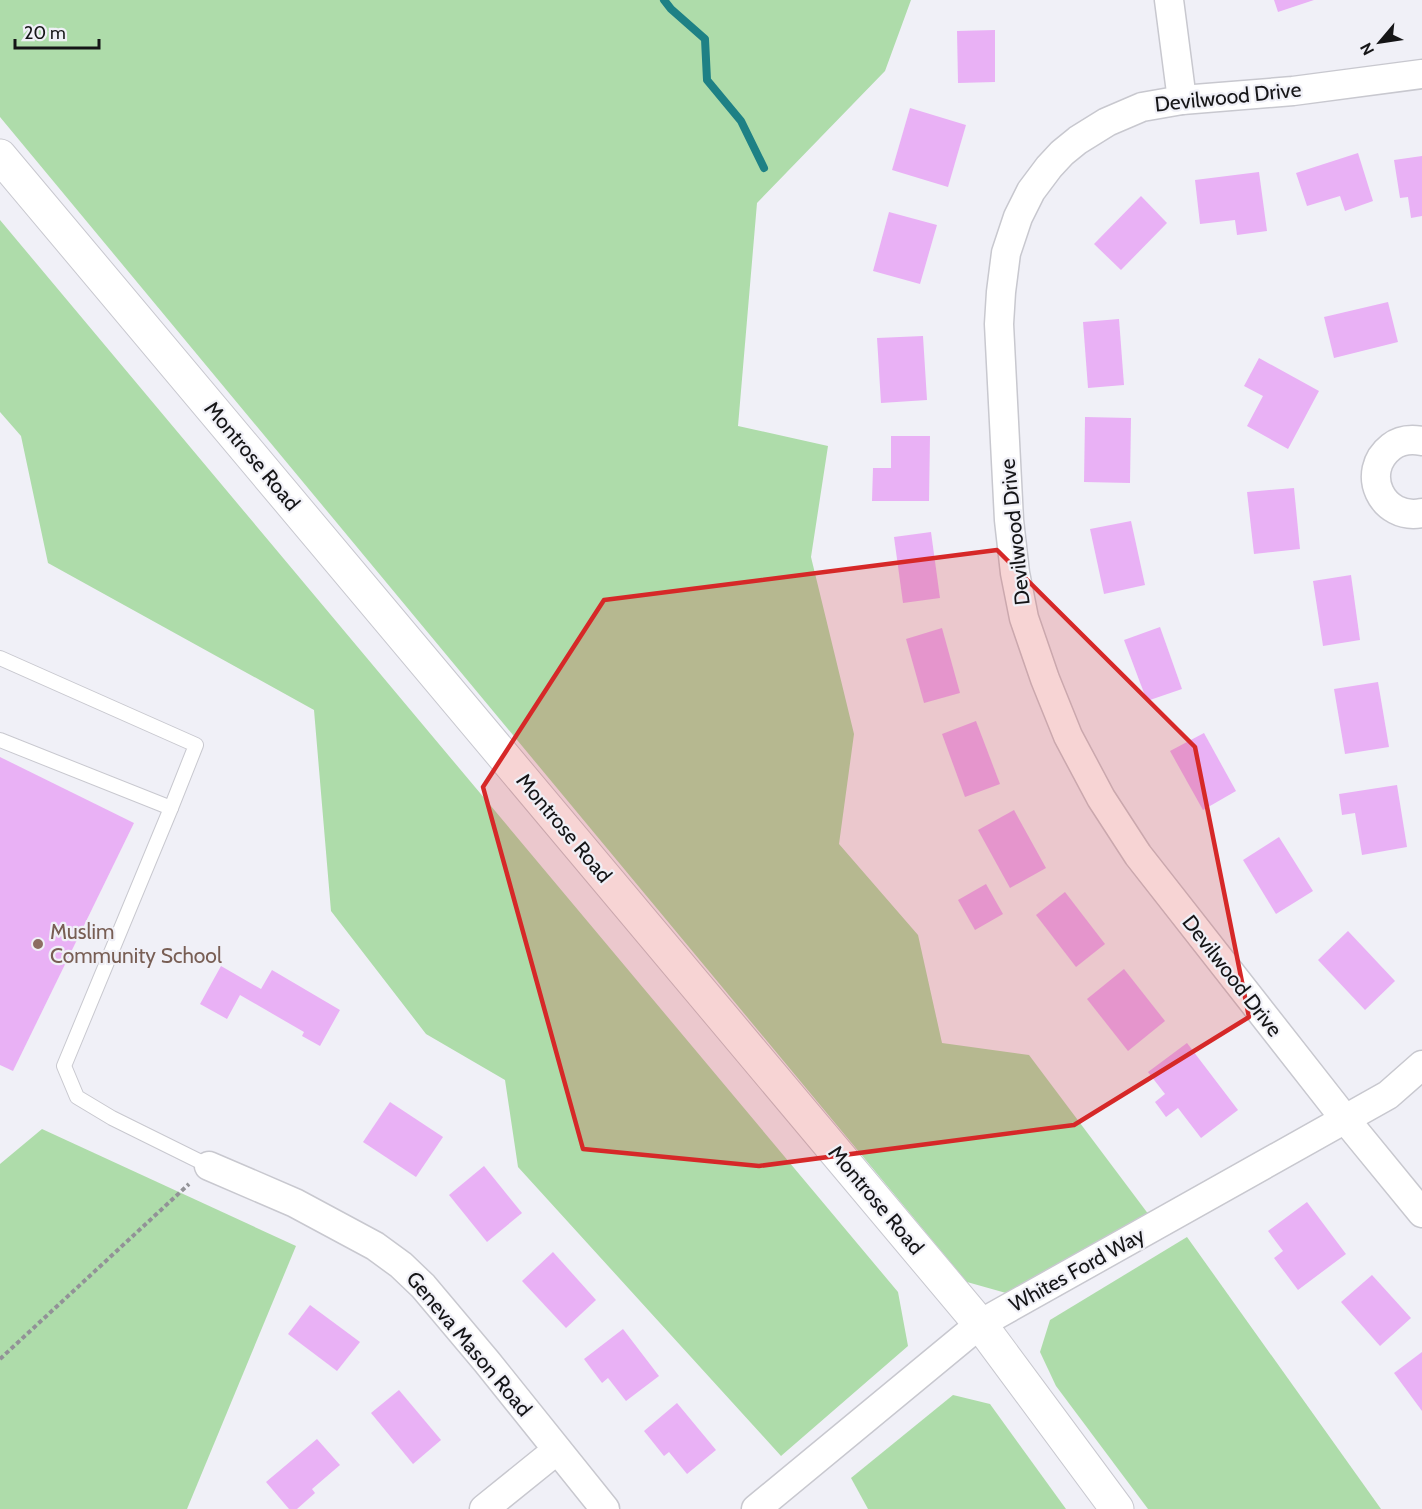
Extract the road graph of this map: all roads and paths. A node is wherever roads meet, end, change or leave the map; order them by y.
1 (1169, 0) edge
2 (1422, 74) edge
3 (1182, 100) junction
4 (0, 156) edge
5 (1422, 441) edge
6 (1422, 513) edge
7 (0, 658) edge
8 (0, 740) edge
9 (171, 808) junction
10 (1422, 1065) edge
11 (1345, 1119) junction
12 (209, 1166) junction
13 (1422, 1213) edge
14 (980, 1324) junction
15 (0, 1359) edge
16 (557, 1450) junction
17 (484, 1509) edge
18 (605, 1509) edge
19 (756, 1509) edge
20 (1117, 1509) edge

1 - 3 street
2 - 3 street, Devilwood Drive
3 - 11 street, Devilwood Drive
4 - 14 main road, Montrose Road
5 - 6 street
7 - 9 lane
8 - 9 lane
9 - 12 lane
10 - 11 street, Whites Ford Way
11 - 13 street, Devilwood Drive
11 - 14 street, Whites Ford Way
12 - 15 path
12 - 16 street, Geneva Mason Road
14 - 19 street, Whites Ford Way
14 - 20 main road, Montrose Road
16 - 17 street
16 - 18 street, Geneva Mason Road

